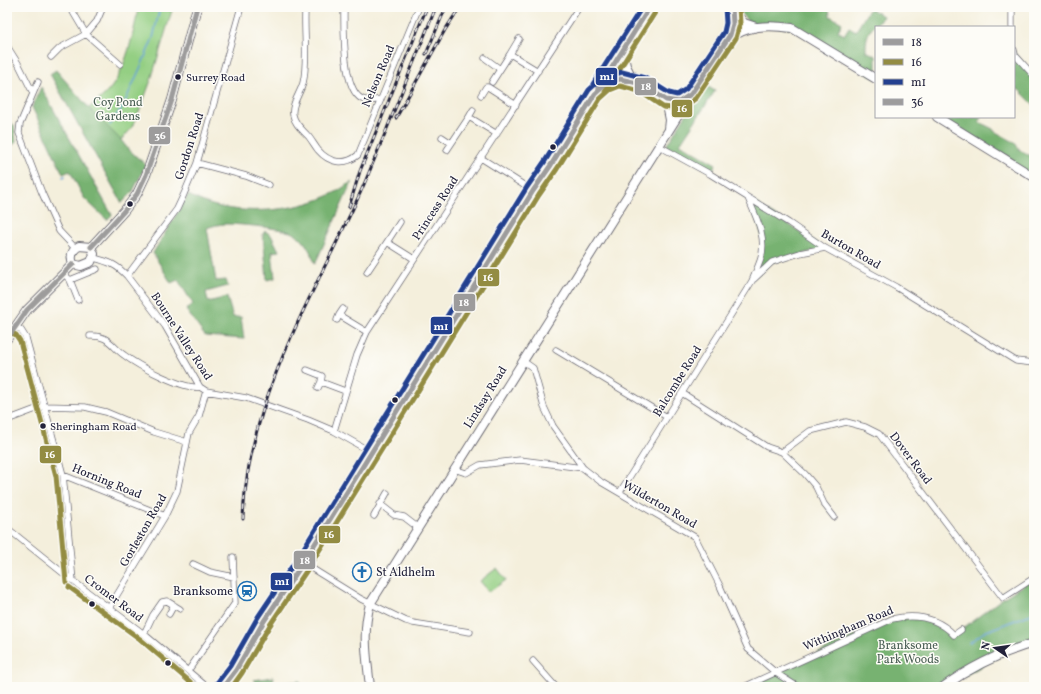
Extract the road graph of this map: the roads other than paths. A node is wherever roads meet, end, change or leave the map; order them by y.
1 (70, 7) edge
2 (103, 7) edge
3 (197, 7) edge
4 (240, 7) edge
5 (306, 7) edge
6 (344, 7) edge
7 (419, 7) edge
8 (579, 7) edge
9 (732, 7) edge
10 (1012, 7) edge
11 (648, 9) edge
12 (1012, 26) edge
13 (757, 27) junction
14 (86, 34) junction
15 (519, 40) dead end
16 (726, 41) junction
17 (7, 46) edge
18 (622, 51) junction
19 (510, 54) junction
20 (1015, 55) edge
21 (51, 57) dead end
22 (485, 58) dead end
23 (120, 64) dead end
24 (500, 68) junction
25 (538, 71) junction
26 (1034, 76) edge
27 (875, 78) edge
28 (38, 82) dead end
29 (492, 82) dead end
30 (642, 84) junction
31 (33, 93) junction
32 (595, 94) junction
33 (691, 94) junction
34 (481, 95) dead end
35 (381, 99) junction
36 (666, 100) junction
37 (516, 105) junction
38 (473, 110) dead end
39 (469, 117) junction
40 (939, 118) edge
41 (667, 133) junction
42 (497, 134) junction
43 (442, 137) dead end
44 (451, 143) junction
45 (659, 146) junction
46 (447, 150) dead end
47 (481, 158) junction
48 (197, 163) junction
49 (1034, 177) edge
50 (269, 185) dead end
51 (533, 191) junction
52 (748, 198) junction
53 (400, 222) dead end
54 (387, 242) junction
55 (75, 248) junction
56 (91, 248) junction
57 (825, 248) junction
58 (94, 258) junction
59 (414, 259) junction
60 (73, 264) junction
61 (97, 269) dead end
62 (367, 272) dead end
63 (127, 276) junction
64 (67, 277) junction
65 (752, 281) junction
66 (78, 300) dead end
67 (343, 309) dead end
68 (16, 327) junction
69 (367, 332) junction
70 (90, 336) dead end
71 (7, 339) edge
72 (556, 350) dead end
73 (523, 361) junction
74 (1034, 363) edge
75 (307, 370) dead end
76 (200, 387) junction
77 (206, 391) junction
78 (345, 391) junction
79 (682, 392) junction
80 (44, 406) junction
81 (667, 417) junction
82 (7, 420) edge
83 (334, 431) junction
84 (187, 442) junction
85 (782, 452) junction
86 (366, 460) junction
87 (582, 468) junction
88 (454, 469) junction
89 (62, 475) junction
90 (620, 492) junction
91 (387, 493) dead end
92 (380, 504) junction
93 (165, 516) junction
94 (374, 516) dead end
95 (834, 517) dead end
96 (417, 527) junction
97 (7, 528) edge
98 (233, 557) dead end
99 (303, 563) junction
100 (193, 564) dead end
101 (234, 577) junction
102 (1034, 578) edge
103 (73, 581) junction
104 (370, 604) junction
105 (174, 605) junction
106 (109, 608) junction
107 (180, 609) dead end
108 (169, 614) dead end
109 (961, 630) dead end
110 (470, 632) dead end
111 (144, 634) junction
112 (1034, 643) edge
113 (533, 661) dead end
114 (188, 671) junction
115 (776, 673) junction
116 (207, 687) edge
117 (223, 687) edge
118 (370, 687) edge
119 (556, 687) edge
120 (744, 687) edge
121 (798, 687) edge
122 (943, 687) edge

1 - 14 street
2 - 14 street
3 - 56 street
4 - 48 street, Gordon Road
5 - 35 street, Nelson Road
6 - 35 street
7 - 35 street, Nelson Road
8 - 25 street, Princess Road
9 - 13 street
9 - 16 highway
10 - 12 street
11 - 18 highway
13 - 16 street
13 - 27 street
14 - 21 street
14 - 23 street
15 - 19 street
16 - 33 highway
17 - 31 street
18 - 30 highway
18 - 32 highway
19 - 24 street
19 - 25 street
20 - 26 street
22 - 24 street
24 - 29 street
25 - 37 street, Princess Road
28 - 31 street
30 - 32 highway
30 - 36 highway
31 - 55 street
32 - 51 highway
33 - 36 highway
33 - 41 street, Lindsay Road
34 - 37 street
36 - 41 street, Lindsay Road
37 - 42 street, Princess Road
38 - 39 street
39 - 42 street
39 - 44 street
40 - 49 street
41 - 45 street, Lindsay Road
42 - 47 street, Princess Road
43 - 44 street
44 - 46 street
45 - 52 street, Burton Road
45 - 73 street, Lindsay Road
47 - 51 street
47 - 59 street, Princess Road
48 - 50 street
48 - 63 street, Gordon Road
51 - 86 highway
52 - 57 street, Burton Road
52 - 65 street, Balcombe Road
53 - 54 street
54 - 59 street
54 - 62 street
55 - 56 street
55 - 60 street
56 - 58 street
57 - 65 street, Balcombe Road
57 - 74 street, Burton Road
58 - 60 street
58 - 63 street, Bourne Valley Road
59 - 69 street, Princess Road
60 - 64 street
61 - 64 street
63 - 76 street, Bourne Valley Road
64 - 66 street
64 - 68 street
65 - 79 street, Balcombe Road
67 - 69 street
68 - 71 street
68 - 80 street
69 - 78 street, Princess Road
70 - 76 street
72 - 81 street
73 - 87 street, Wilderton Road
73 - 88 street, Lindsay Road
75 - 78 street
76 - 77 street, Bourne Valley Road
77 - 83 street, Bourne Valley Road
77 - 84 street, Gorleston Road
78 - 83 street, Princess Road
79 - 81 street, Balcombe Road
79 - 85 street
80 - 82 street
80 - 84 street
80 - 89 street
81 - 90 street, Balcombe Road
83 - 86 street, Bourne Valley Road
84 - 93 street, Gorleston Road
85 - 95 street
85 - 102 street, Dover Road
86 - 99 highway
87 - 88 street
87 - 90 street, Wilderton Road
88 - 96 street, Lindsay Road
89 - 93 street, Horning Road
89 - 103 street
90 - 115 street, Wilderton Road
91 - 92 street
92 - 94 street
92 - 96 street
93 - 106 street, Gorleston Road
96 - 104 street, Lindsay Road
97 - 103 street, Cromer Road
98 - 101 street
99 - 104 street
99 - 117 highway
100 - 101 street
101 - 114 street
103 - 106 street, Cromer Road
104 - 110 street
104 - 118 street, Lindsay Road
105 - 107 street
105 - 108 street
105 - 111 street
106 - 111 street, Cromer Road
109 - 115 street, Withingham Road
111 - 114 street, Cromer Road
112 - 122 street
113 - 119 street
114 - 116 street, Cromer Road
115 - 120 street, Withingham Road
115 - 121 street, Wilderton Road

